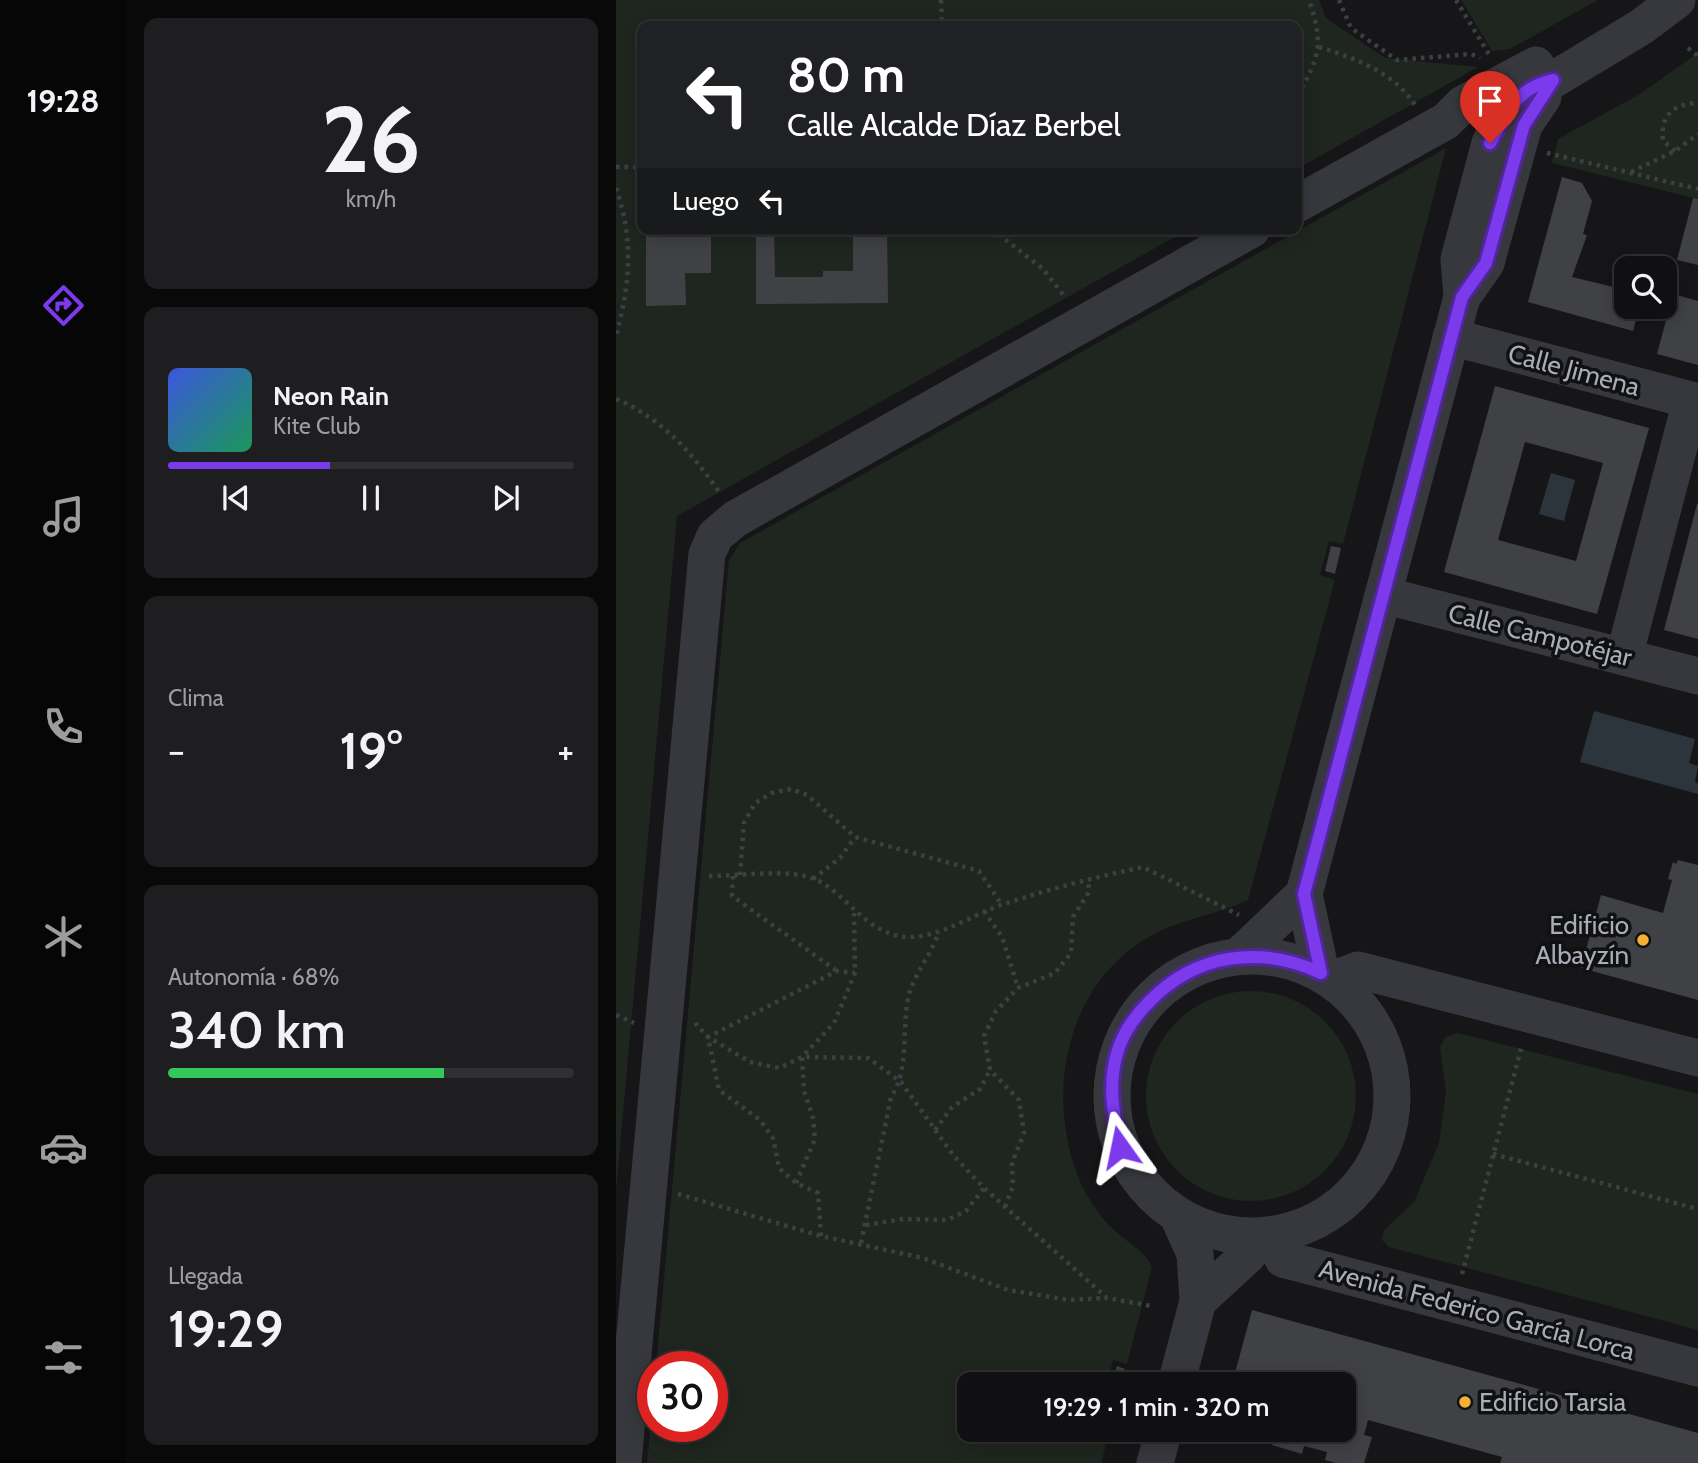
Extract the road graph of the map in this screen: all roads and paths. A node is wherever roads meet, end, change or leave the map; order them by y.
1 (941, 0) edge
2 (1309, 0) edge
3 (1339, 0) edge
4 (1456, 0) edge
5 (1677, 0) edge
6 (942, 21) edge
7 (1609, 46) junction
8 (1319, 47) junction
9 (1688, 48) dead end
10 (1698, 57) edge
11 (1553, 80) junction
12 (1302, 87) edge
13 (1698, 103) edge
14 (1512, 104) junction
15 (1443, 115) junction
16 (1698, 134) edge
17 (1490, 143) junction
18 (1675, 152) junction
19 (1546, 153) dead end
20 (616, 167) edge
21 (637, 167) edge
22 (1630, 172) junction
23 (616, 188) edge
24 (1698, 189) edge
25 (1302, 201) edge
26 (1000, 235) edge
27 (1241, 235) edge
28 (1462, 297) junction
29 (1070, 303) dead end
30 (616, 336) edge
31 (1451, 337) junction
32 (616, 399) edge
33 (1695, 402) edge
34 (723, 498) dead end
35 (1383, 595) junction
36 (1624, 657) junction
37 (1698, 676) edge
38 (855, 837) junction
39 (740, 875) junction
40 (697, 876) dead end
41 (733, 876) junction
42 (813, 879) junction
43 (1088, 879) junction
44 (1304, 894) junction
45 (1002, 905) junction
46 (984, 911) junction
47 (854, 913) junction
48 (1239, 915) dead end
49 (940, 931) junction
50 (1240, 956) junction
51 (837, 971) junction
52 (855, 973) junction
53 (1327, 977) junction
54 (1018, 988) junction
55 (616, 1015) edge
56 (692, 1020) dead end
57 (637, 1024) dead end
58 (708, 1037) junction
59 (1524, 1039) dead end
60 (802, 1057) junction
61 (1698, 1058) edge
62 (990, 1070) junction
63 (901, 1082) junction
64 (935, 1130) junction
65 (1493, 1154) junction
66 (796, 1183) junction
67 (984, 1188) junction
68 (667, 1191) dead end
69 (1004, 1207) junction
70 (1698, 1209) edge
71 (1178, 1216) junction
72 (866, 1225) junction
73 (1266, 1236) junction
74 (821, 1237) junction
75 (861, 1243) junction
76 (1462, 1274) dead end
77 (1107, 1298) junction
78 (1198, 1301) junction
79 (1151, 1306) dead end
80 (1698, 1368) edge
81 (1178, 1372) edge
82 (1161, 1442) edge
83 (623, 1463) edge
84 (1155, 1463) edge

1 - 6 path
2 - 8 path
3 - 4 path
5 - 7 street
7 - 11 street
7 - 15 street
8 - 12 path
8 - 15 path
9 - 10 path
11 - 14 street
11 - 28 street
13 - 18 path
14 - 15 street
14 - 17 street
15 - 17 street
15 - 25 street
16 - 18 path
17 - 28 street
18 - 22 path
19 - 22 path
20 - 21 path
22 - 24 path
23 - 30 path
26 - 29 path
27 - 83 street
28 - 31 street
31 - 33 street, Calle Jimena
31 - 35 street
32 - 34 path
33 - 36 street
35 - 36 street, Calle Campotéjar
35 - 44 street
36 - 37 street, Calle Campotéjar
38 - 39 path
38 - 42 path
38 - 45 path
39 - 41 path
39 - 42 path
40 - 41 path
41 - 51 path
42 - 47 path
43 - 45 path
43 - 48 path
43 - 54 path
44 - 50 street
44 - 53 street
45 - 46 path
46 - 49 path
46 - 54 path
47 - 49 path
47 - 52 path
49 - 63 path
50 - 53 street
50 - 71 street
51 - 52 path
51 - 58 path
52 - 60 path
53 - 61 street
53 - 73 street
54 - 62 path
55 - 57 path
56 - 58 path
58 - 60 path
58 - 66 path
59 - 65 path
60 - 63 path
60 - 66 path
62 - 64 path
62 - 69 path
63 - 64 path
63 - 72 path
64 - 67 path
65 - 70 path
65 - 76 path
66 - 74 path
67 - 69 path
67 - 72 path
68 - 74 path
69 - 77 path
71 - 73 street
71 - 78 street
72 - 75 path
73 - 78 street
73 - 80 street, Avenida Federico García Lorca
74 - 75 path
75 - 77 path
77 - 79 path
78 - 81 street
82 - 84 street

